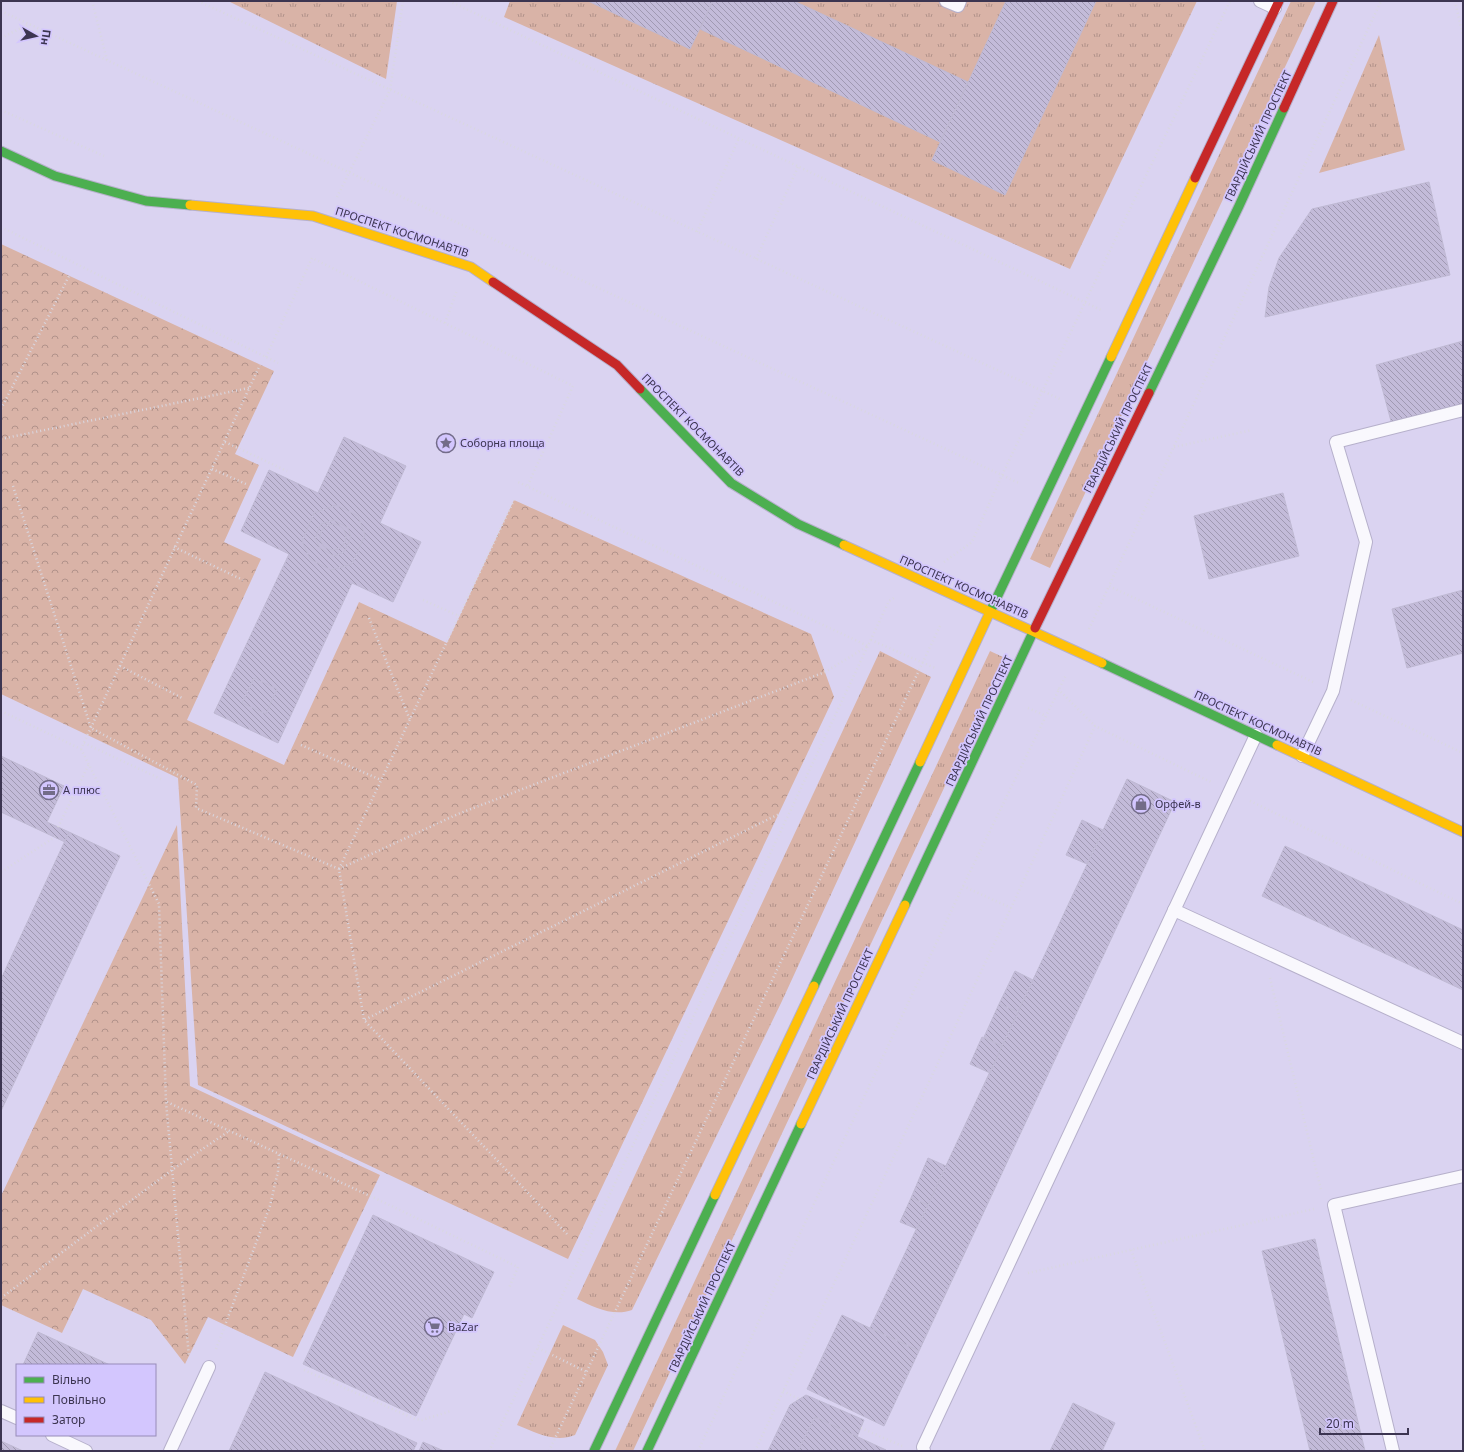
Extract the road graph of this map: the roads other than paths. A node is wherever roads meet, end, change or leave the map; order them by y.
1 (946, 1) edge
2 (960, 1) edge
3 (1260, 1) edge
4 (1333, 1) edge
5 (1277, 5) edge
6 (1, 151) edge
7 (1463, 410) edge
8 (991, 612) junction
9 (1034, 631) junction
10 (1256, 735) junction
11 (1302, 756) junction
12 (1463, 832) edge
13 (1174, 910) junction
14 (1463, 1043) edge
15 (1463, 1176) edge
16 (209, 1367) road end
17 (1, 1411) edge
18 (16, 1418) edge
19 (54, 1436) edge
20 (86, 1451) edge
21 (170, 1451) edge
22 (594, 1451) edge
23 (647, 1451) edge
24 (924, 1451) edge
25 (1393, 1451) edge

1 - 2 lane
3 - 5 lane
4 - 9 main road, ГВАРДІЙСЬКИЙ ПРОСПЕКТ
5 - 8 main road
6 - 8 main road, ПРОСПЕКТ КОСМОНАВТІВ
7 - 11 lane
8 - 9 main road, ПРОСПЕКТ КОСМОНАВТІВ
8 - 22 main road
9 - 10 main road, ПРОСПЕКТ КОСМОНАВТІВ
9 - 23 main road, ГВАРДІЙСЬКИЙ ПРОСПЕКТ
10 - 11 main road, ПРОСПЕКТ КОСМОНАВТІВ
10 - 13 lane
11 - 12 main road, ПРОСПЕКТ КОСМОНАВТІВ
13 - 14 lane
13 - 24 lane
15 - 25 lane
16 - 21 lane
17 - 18 lane
19 - 20 lane

